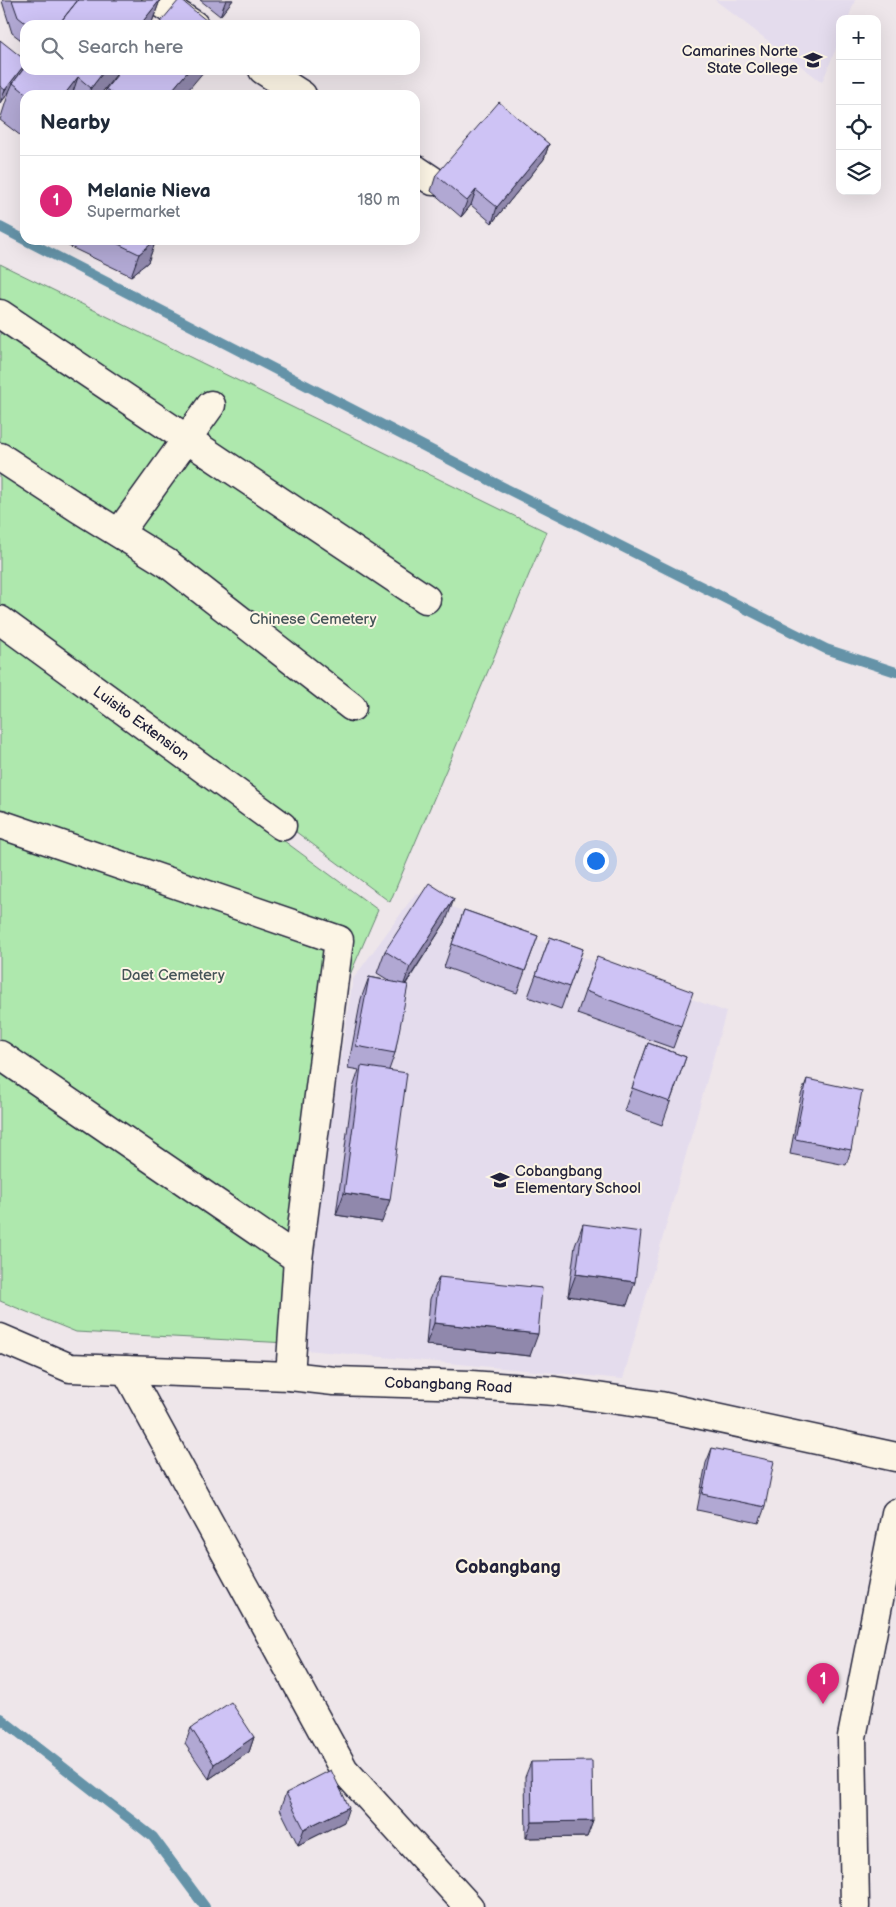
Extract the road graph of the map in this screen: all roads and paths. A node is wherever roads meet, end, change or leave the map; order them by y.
1 (156, 0) edge
2 (186, 20) edge
3 (271, 75) edge
4 (294, 90) edge
5 (0, 314) edge
6 (211, 405) dead end
7 (186, 438) junction
8 (0, 457) edge
9 (119, 533) junction
10 (426, 599) dead end
11 (0, 620) edge
12 (352, 707) dead end
13 (0, 824) edge
14 (282, 826) dead end
15 (0, 1055) edge
16 (298, 1259) junction
17 (0, 1338) edge
18 (126, 1370) junction
19 (290, 1376) junction
20 (896, 1457) edge
21 (896, 1512) edge
22 (469, 1907) edge
23 (855, 1907) edge

1 - 2 street
3 - 4 street
5 - 7 street
6 - 7 street
7 - 9 street
7 - 10 street
8 - 9 street
9 - 12 street
11 - 14 street, Luisito Extension
13 - 16 street
15 - 16 street
16 - 19 street
17 - 18 street, Cobangbang Road
18 - 19 street, Cobangbang Road
18 - 22 street
19 - 20 street, Cobangbang Road
21 - 23 street

